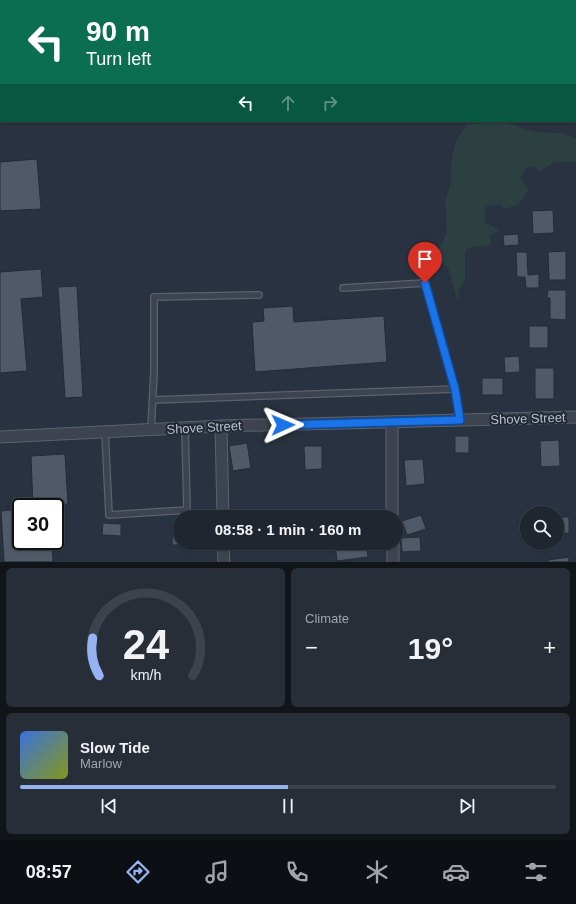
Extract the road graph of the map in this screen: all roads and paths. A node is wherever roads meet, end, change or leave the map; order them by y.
1 (343, 288) dead end
2 (259, 295) dead end
3 (455, 389) junction
4 (152, 400) junction
5 (576, 417) edge
6 (460, 420) junction
7 (392, 422) junction
8 (221, 426) junction
9 (185, 428) junction
10 (151, 430) junction
11 (106, 432) junction
12 (0, 437) edge
13 (223, 510) edge
14 (392, 510) edge
15 (223, 550) edge
16 (393, 550) edge
17 (224, 562) edge
18 (393, 562) edge

1 - 3 lane
2 - 4 lane
3 - 4 lane
3 - 6 lane
4 - 10 lane
5 - 6 street, Shove Street
6 - 7 street, Shove Street
7 - 8 street, Shove Street
7 - 14 street
8 - 9 street, Shove Street
8 - 13 street
9 - 10 street, Shove Street
9 - 11 lane
10 - 11 street, Shove Street
11 - 12 street, Shove Street
15 - 17 street
16 - 18 street

